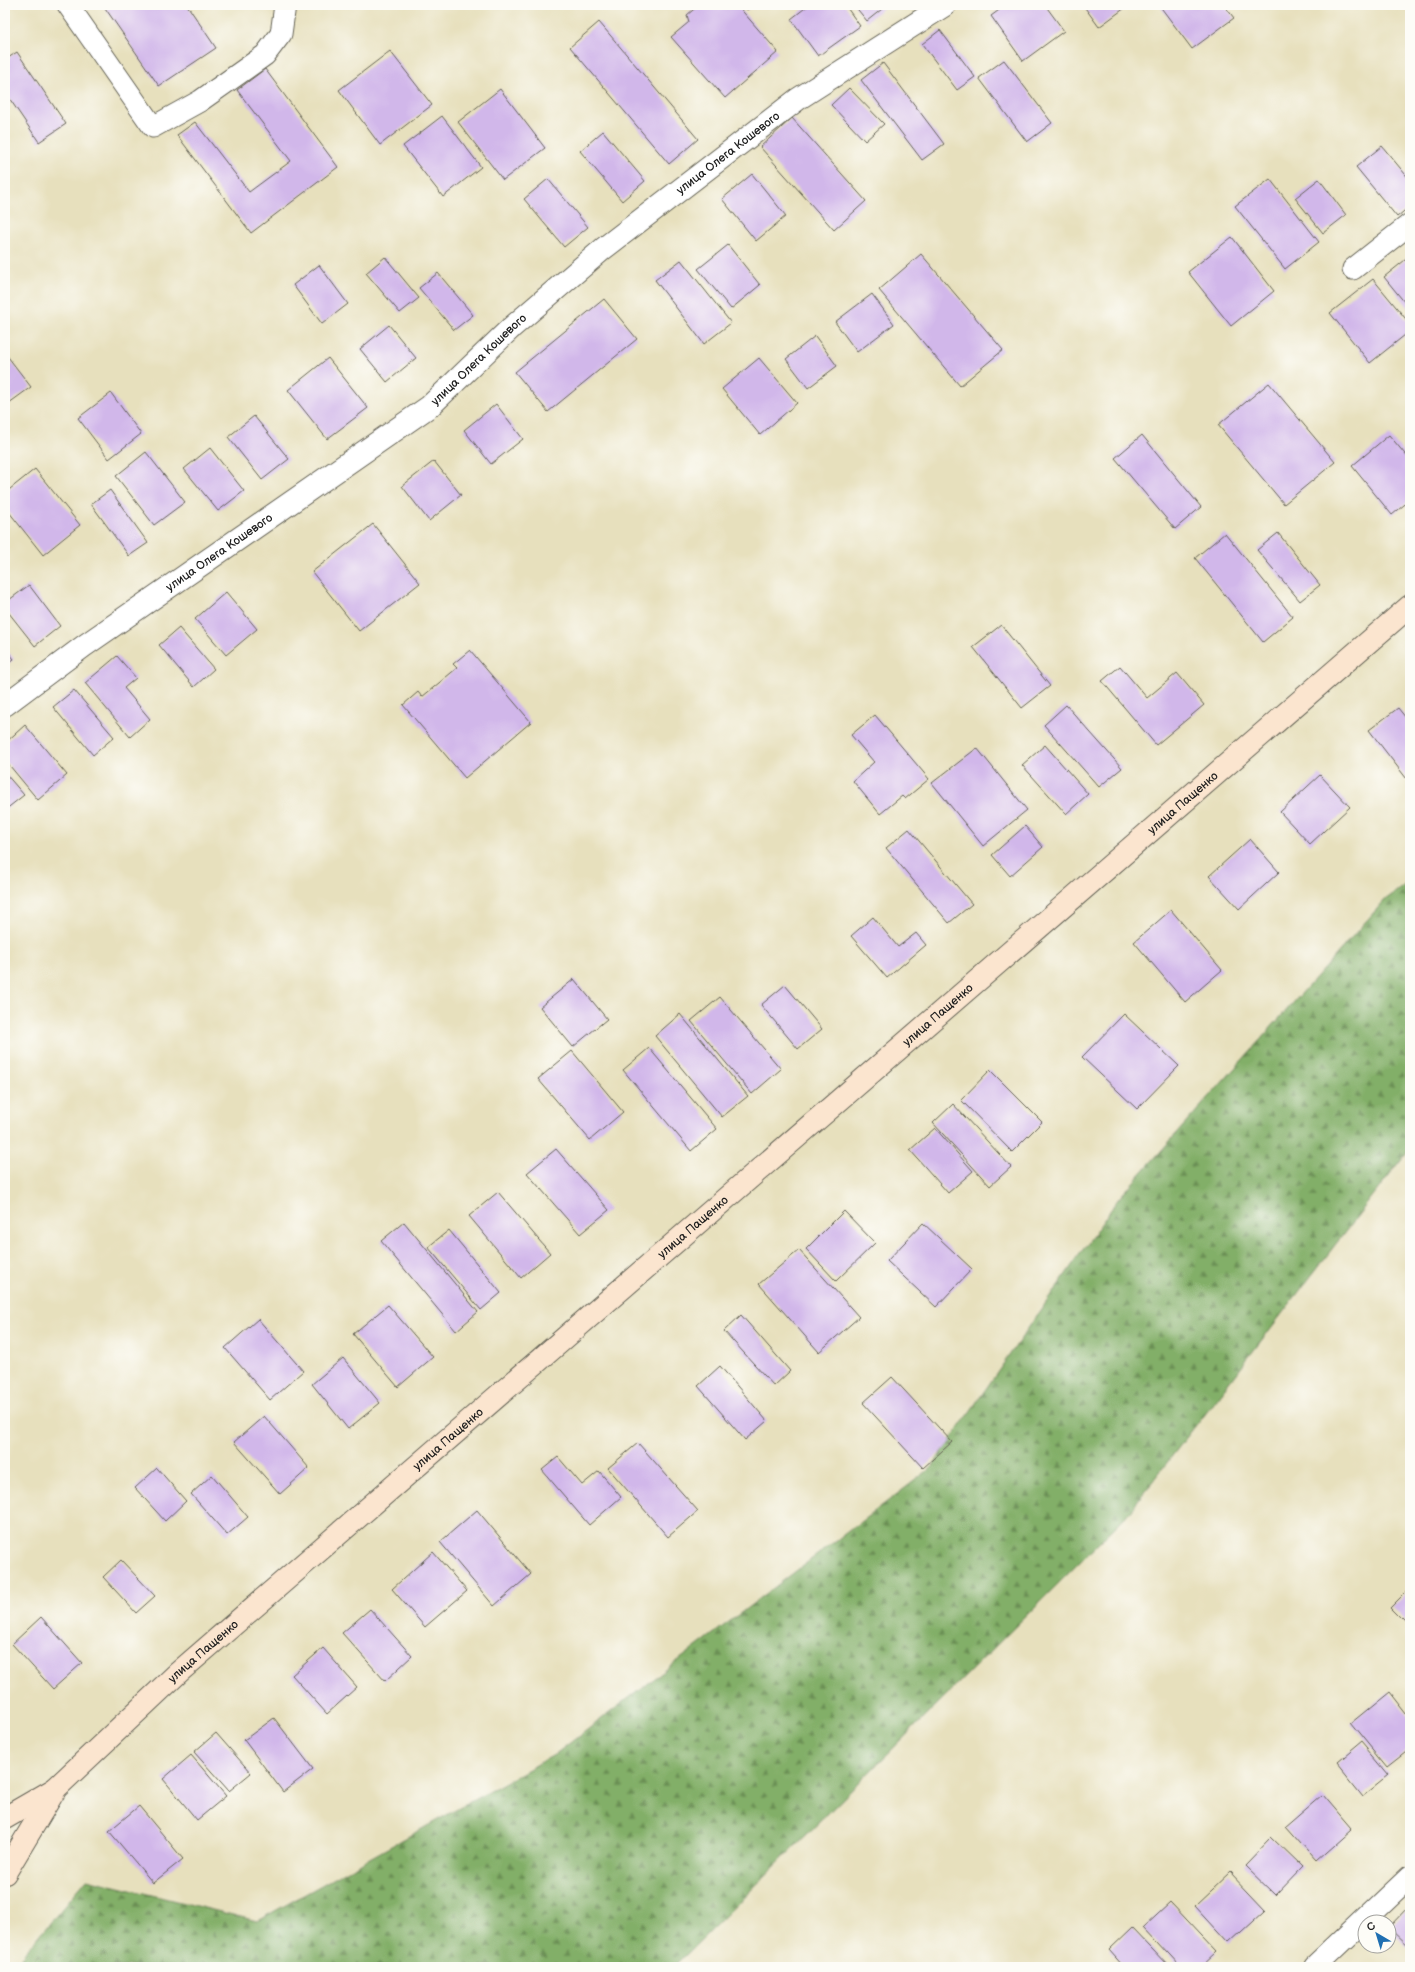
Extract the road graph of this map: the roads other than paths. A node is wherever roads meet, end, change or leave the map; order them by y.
1 (68, 5) edge
2 (285, 5) edge
3 (945, 5) edge
4 (1410, 224) edge
5 (1353, 269) dead end
6 (1410, 606) edge
7 (5, 706) edge
8 (56, 1788) junction
9 (5, 1818) edge
10 (5, 1872) edge
11 (1410, 1876) edge
12 (1314, 1967) edge

1 - 2 lane
3 - 7 street, улица Олега Кошевого
4 - 5 lane
6 - 8 street, улица Пащенко
8 - 9 street
8 - 10 street, улица Пащенко
11 - 12 street

